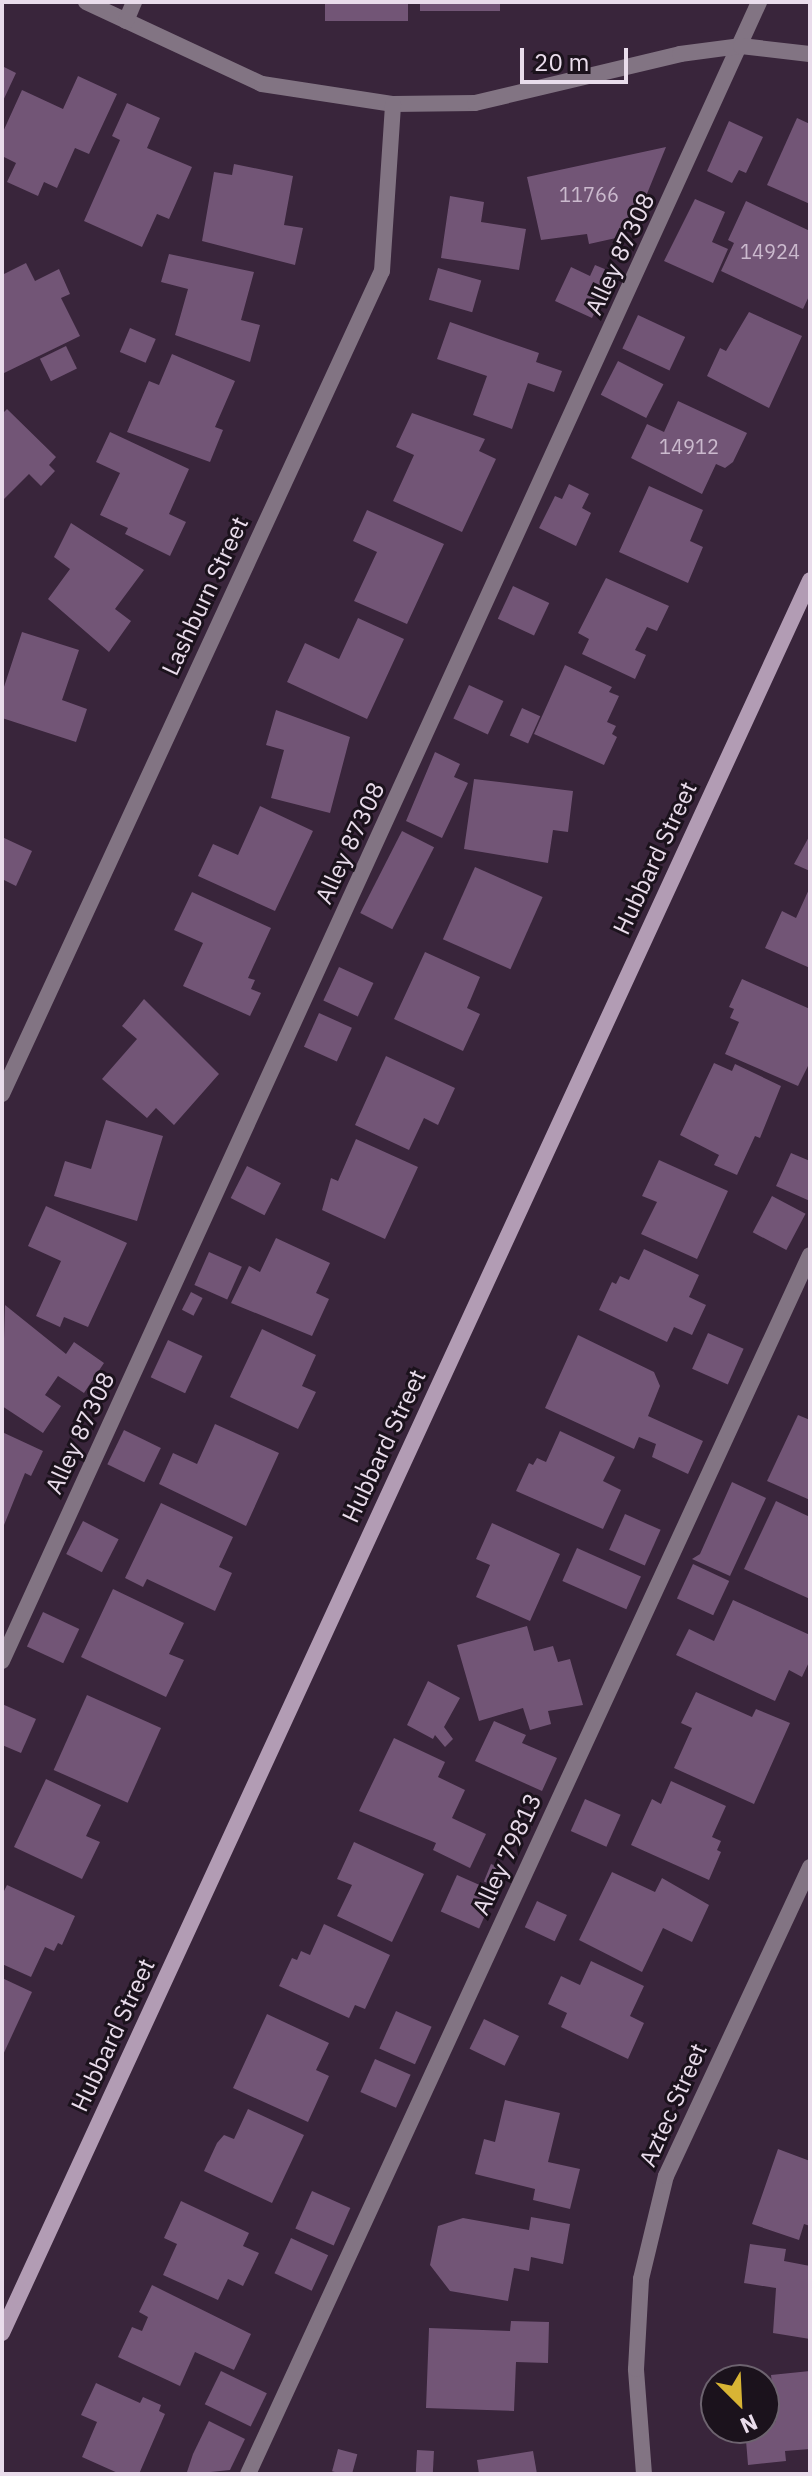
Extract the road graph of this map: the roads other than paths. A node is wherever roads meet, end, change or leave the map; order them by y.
1 (86, 2) edge
2 (134, 2) edge
3 (759, 2) edge
4 (126, 21) junction
5 (741, 46) junction
6 (810, 54) edge
7 (393, 104) junction
8 (810, 580) edge
9 (2, 1094) edge
10 (810, 1255) edge
11 (2, 1661) edge
12 (808, 1876) edge
13 (2, 2333) edge
14 (248, 2474) edge
15 (644, 2474) edge

1 - 4 street
2 - 4 street
3 - 5 street, Alley 87308
4 - 7 street
5 - 6 street
5 - 7 street
5 - 11 street, Alley 87308
7 - 9 street, Lashburn Street
8 - 13 main road, Hubbard Street
10 - 14 street, Alley 79813
12 - 15 street, Aztec Street

